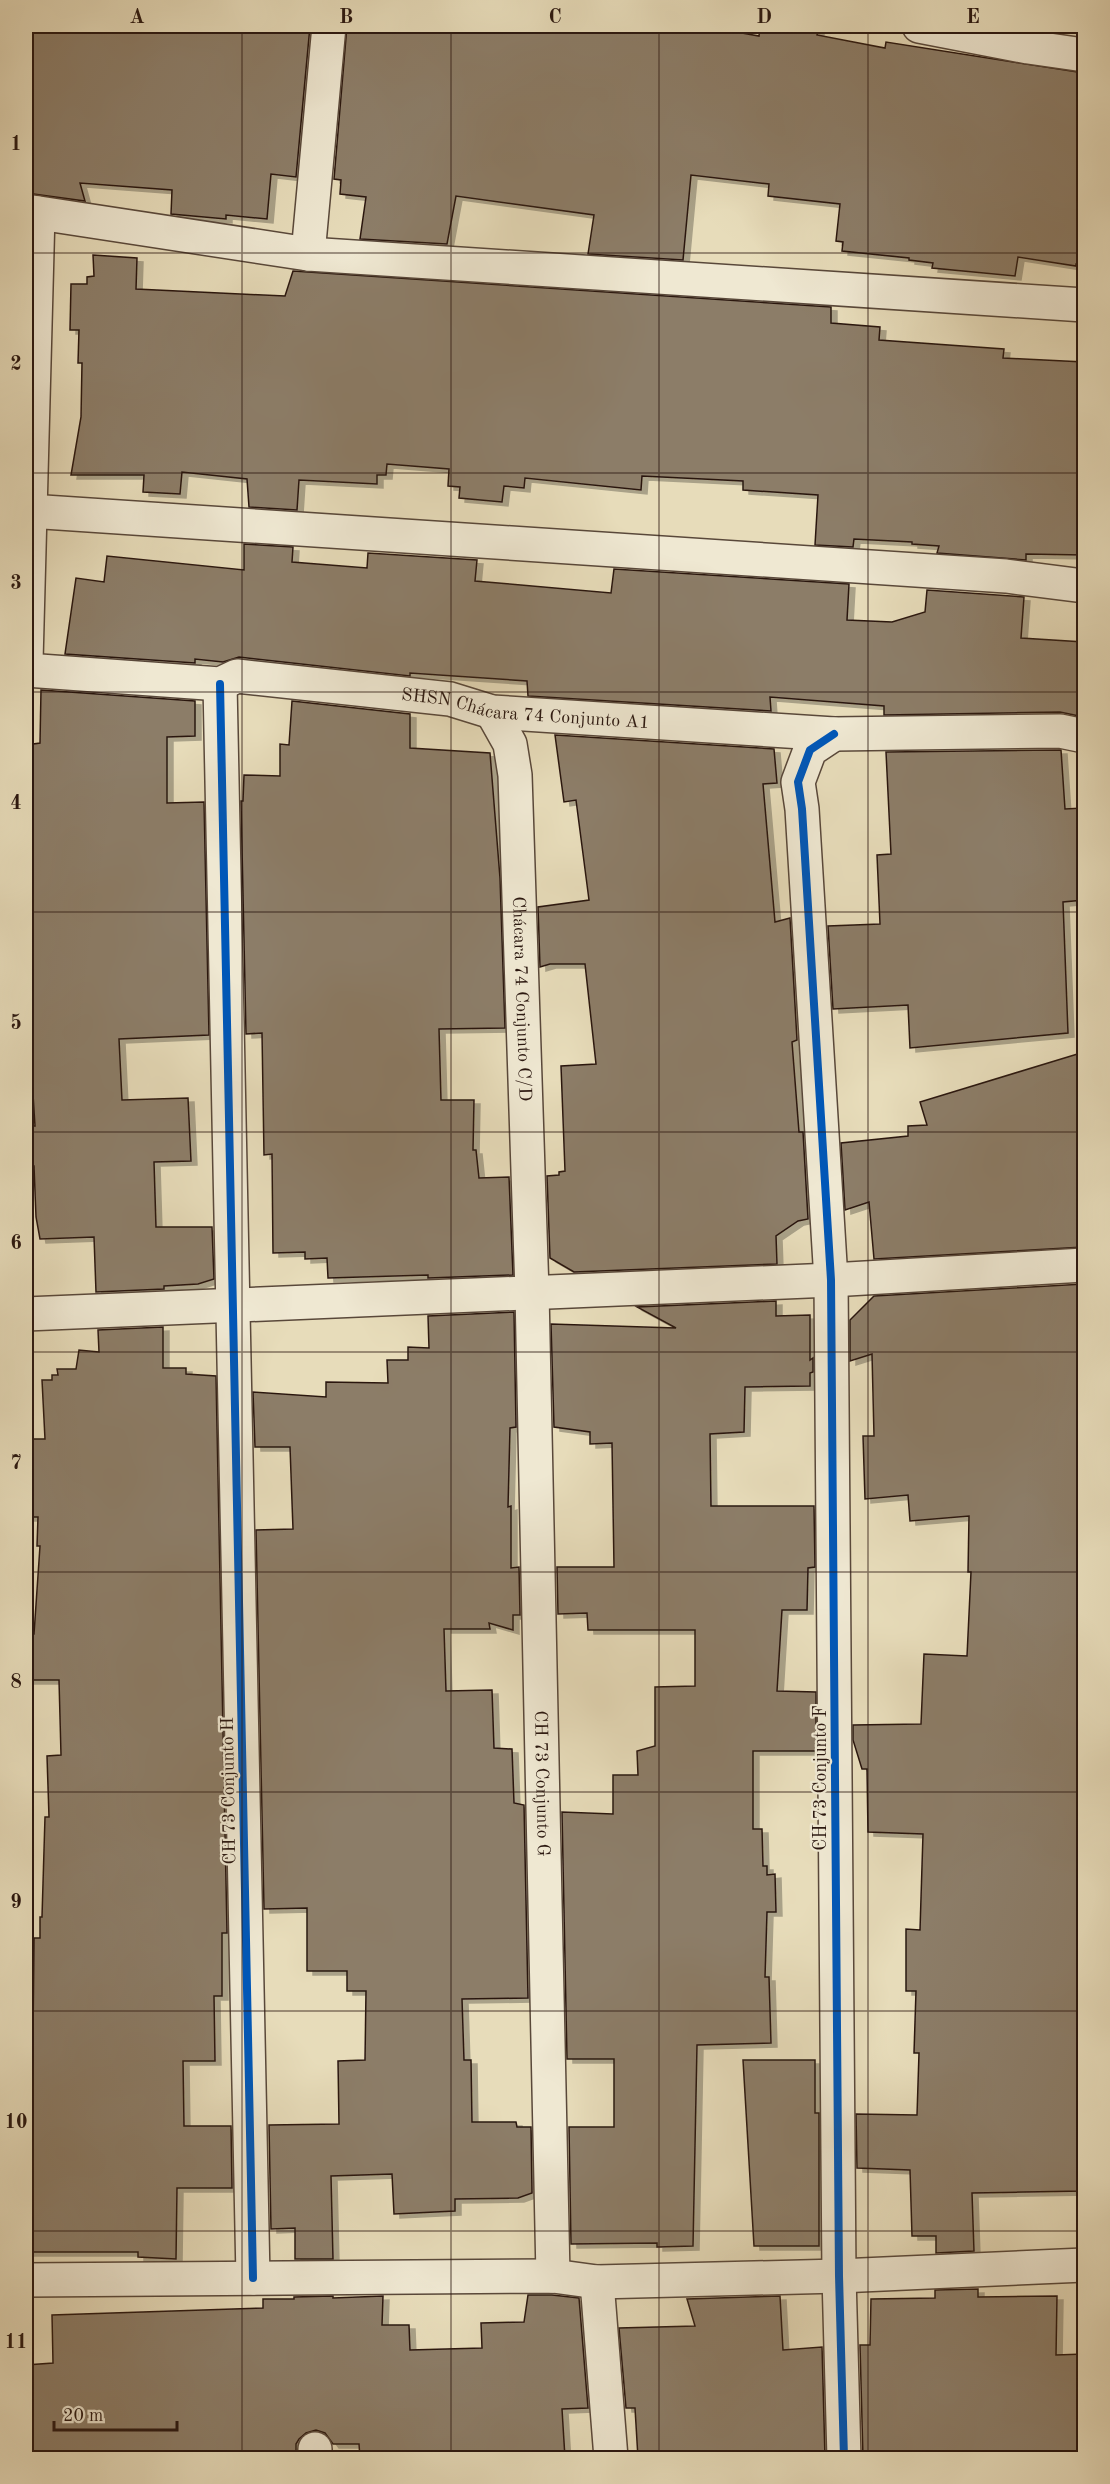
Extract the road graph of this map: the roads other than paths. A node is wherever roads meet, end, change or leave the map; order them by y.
1 (329, 26) edge
2 (919, 26) edge
3 (1084, 55) edge
4 (32, 212) edge
5 (308, 254) junction
6 (1084, 305) edge
7 (29, 511) junction
8 (1084, 586) edge
9 (26, 661) edge
10 (26, 670) edge
11 (220, 684) junction
12 (492, 712) junction
13 (834, 734) junction
14 (1084, 736) edge
15 (1084, 1264) edge
16 (831, 1280) junction
17 (532, 1292) junction
18 (233, 1305) junction
19 (26, 1314) edge
20 (1084, 2265) edge
21 (553, 2276) junction
22 (838, 2276) junction
23 (253, 2277) junction
24 (26, 2280) edge
25 (597, 2282) junction
26 (611, 2458) edge
27 (844, 2458) edge

1 - 5 street
2 - 3 street
4 - 5 street
4 - 7 street
5 - 6 street
7 - 8 street
7 - 9 street
10 - 11 street, SHSN Chácara 74 Conjunto A1
11 - 12 street, SHSN Chácara 74 Conjunto A1
11 - 18 street, CH 73 Conjunto H
12 - 13 street, SHSN Chácara 74 Conjunto A1
12 - 17 street, Chácara 74 Conjunto C/D
13 - 14 street, SHSN Chácara 74 Conjunto A1
13 - 16 street, CH 73 Conjunto F
15 - 16 street
16 - 17 street
16 - 22 street, CH 73 Conjunto F
17 - 18 street
17 - 21 street, CH 73 Conjunto G
18 - 19 street
18 - 23 street, CH 73 Conjunto H
20 - 22 street
21 - 23 street
21 - 25 street
22 - 25 street
22 - 27 street, CH 73 Conjunto F
23 - 24 street
25 - 26 street

